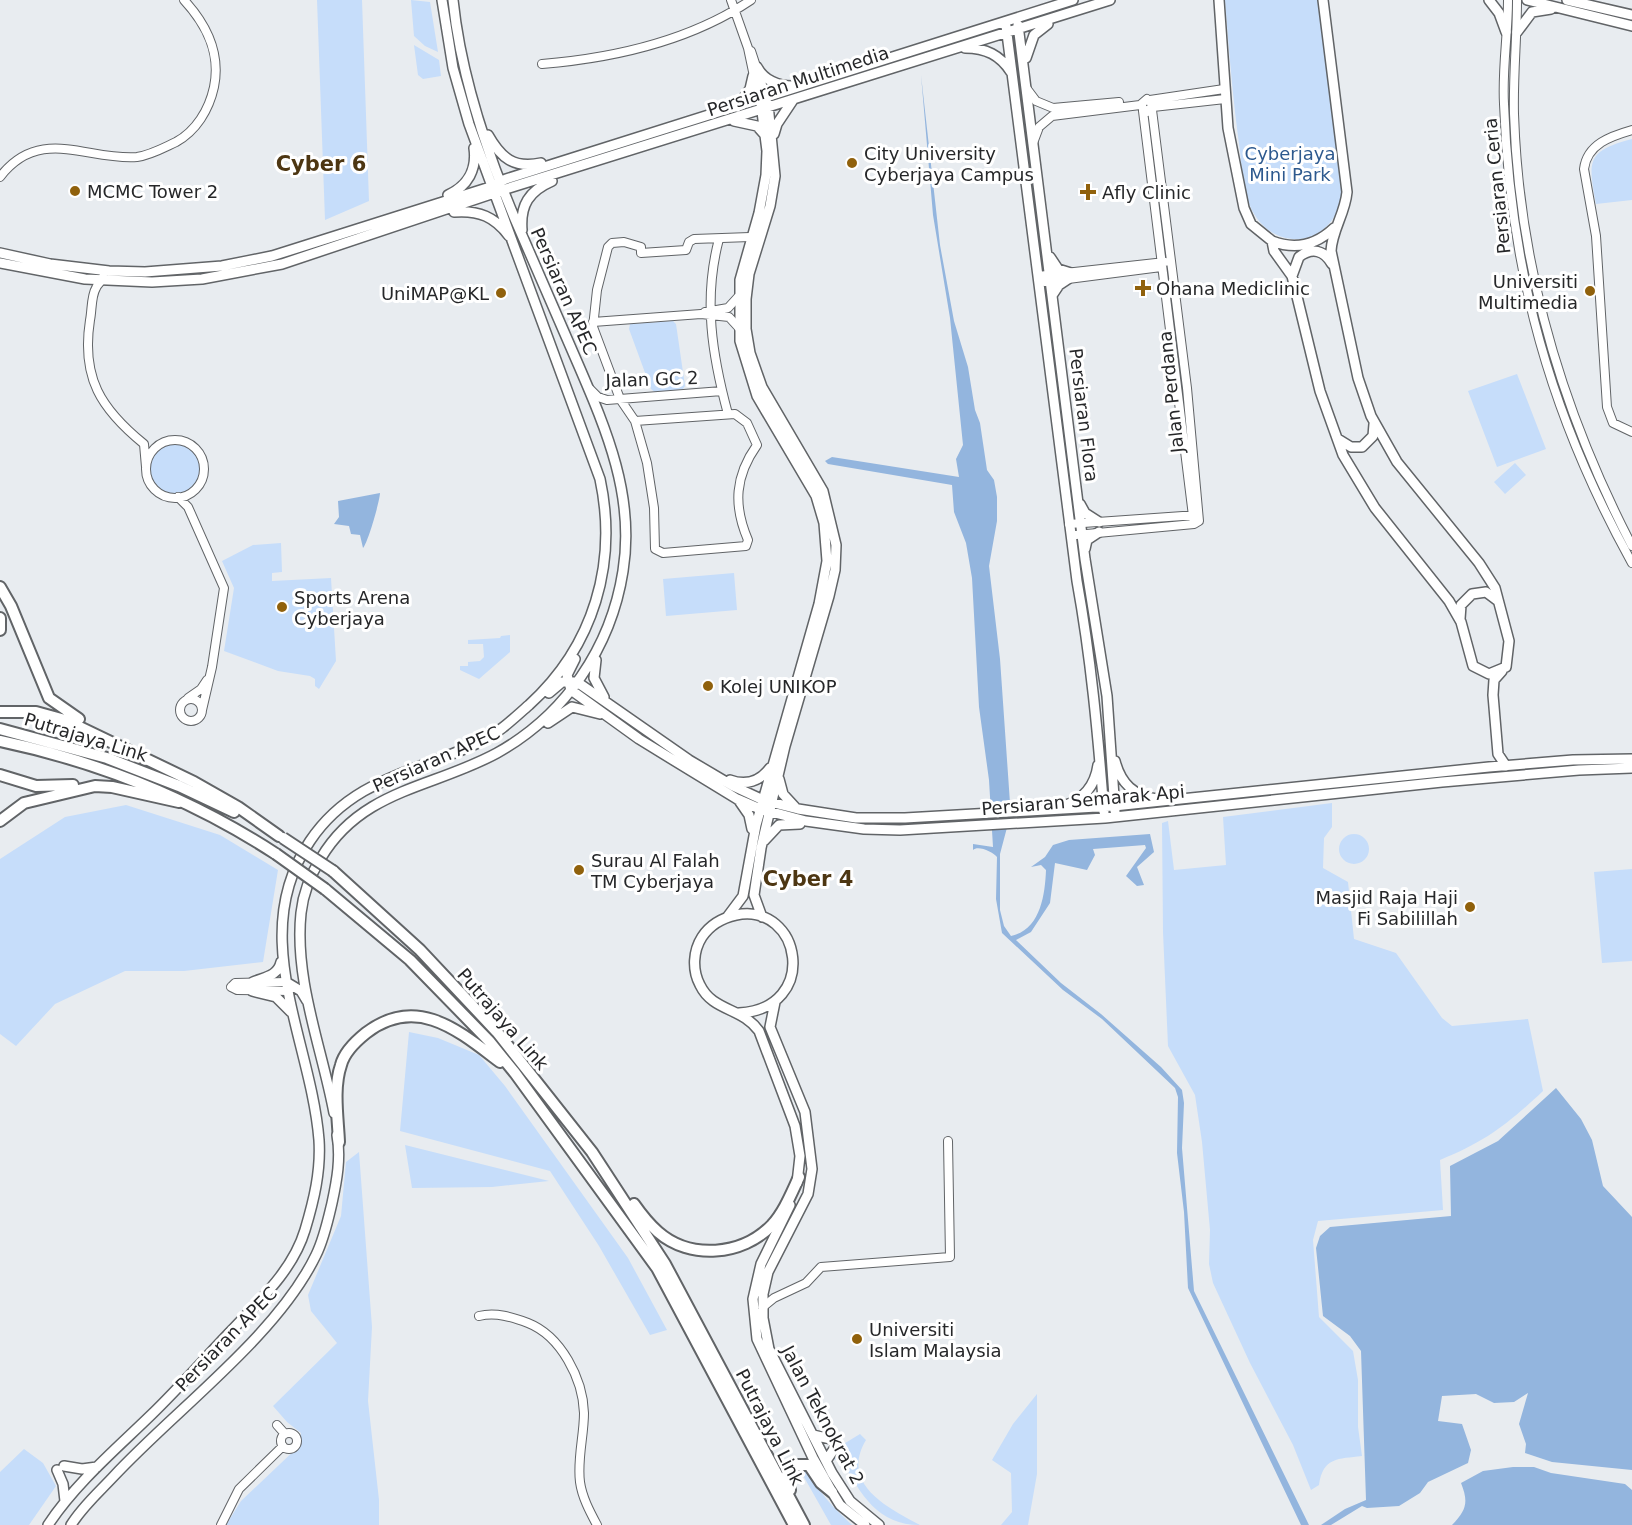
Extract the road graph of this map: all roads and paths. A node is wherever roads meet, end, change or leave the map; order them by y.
1 (184, 0) edge
2 (442, 0) edge
3 (453, 0) edge
4 (731, 0) edge
5 (751, 0) edge
6 (1073, 0) edge
7 (1110, 0) edge
8 (1323, 0) edge
9 (1489, 0) edge
10 (1508, 0) edge
11 (1517, 0) edge
12 (1527, 0) edge
13 (1571, 1) edge
14 (1218, 2) edge
15 (736, 10) junction
16 (1069, 13) junction
17 (1583, 13) junction
18 (1632, 15) edge
19 (1016, 17) junction
20 (1005, 20) junction
21 (1632, 26) edge
22 (1018, 29) junction
23 (1006, 32) junction
24 (1506, 32) junction
25 (1517, 32) junction
26 (953, 49) junction
27 (542, 64) dead end
28 (755, 71) junction
29 (1025, 73) junction
30 (1014, 80) junction
31 (801, 86) junction
32 (1027, 89) junction
33 (1225, 94) junction
34 (763, 98) junction
35 (793, 100) junction
36 (1147, 105) junction
37 (737, 107) junction
38 (766, 109) junction
39 (728, 121) junction
40 (474, 122) junction
41 (1632, 130) edge
42 (769, 137) junction
43 (1034, 142) junction
44 (610, 148) junction
45 (596, 163) junction
46 (0, 177) edge
47 (498, 188) junction
48 (440, 213) junction
49 (376, 221) junction
50 (1338, 224) junction
51 (750, 237) junction
52 (719, 238) junction
53 (1272, 241) junction
54 (520, 243) junction
55 (1048, 252) junction
56 (0, 253) edge
57 (0, 263) edge
58 (1166, 264) junction
59 (1069, 276) junction
60 (1292, 276) junction
61 (97, 278) junction
62 (1051, 278) junction
63 (1336, 279) junction
64 (1038, 280) junction
65 (1053, 295) junction
66 (738, 297) junction
67 (707, 314) junction
68 (593, 322) junction
69 (739, 328) junction
70 (90, 362) junction
71 (588, 387) junction
72 (722, 391) junction
73 (620, 399) junction
74 (606, 401) junction
75 (728, 414) junction
76 (1371, 416) junction
77 (600, 417) junction
78 (635, 421) junction
79 (1632, 432) edge
80 (1336, 437) junction
81 (165, 442) junction
82 (146, 467) junction
83 (187, 495) junction
84 (178, 497) junction
85 (1078, 502) junction
86 (188, 507) junction
87 (1080, 523) junction
88 (1070, 524) junction
89 (1099, 527) junction
90 (1082, 534) junction
91 (1071, 535) junction
92 (1632, 546) edge
93 (1085, 559) junction
94 (1632, 563) edge
95 (0, 587) edge
96 (1500, 603) junction
97 (0, 618) edge
98 (1461, 622) junction
99 (588, 624) junction
100 (0, 630) edge
101 (604, 638) junction
102 (1473, 666) junction
103 (212, 667) junction
104 (1504, 669) junction
105 (572, 684) junction
106 (187, 699) junction
107 (610, 705) junction
108 (202, 710) junction
109 (0, 712) edge
110 (608, 716) junction
111 (504, 727) junction
112 (0, 729) edge
113 (0, 741) edge
114 (1099, 745) junction
115 (1112, 747) junction
116 (499, 752) junction
117 (1632, 759) edge
118 (1506, 766) junction
119 (776, 767) junction
120 (1489, 767) junction
121 (166, 768) junction
122 (1632, 768) edge
123 (703, 769) junction
124 (0, 775) edge
125 (737, 799) junction
126 (164, 800) junction
127 (1180, 800) junction
128 (190, 804) junction
129 (766, 806) junction
130 (1114, 806) junction
131 (1104, 807) junction
132 (798, 809) junction
133 (1040, 810) junction
134 (1115, 817) junction
135 (1105, 818) junction
136 (0, 821) edge
137 (829, 825) junction
138 (281, 837) junction
139 (757, 842) junction
140 (728, 916) junction
141 (762, 917) junction
142 (282, 956) junction
143 (304, 963) junction
144 (253, 986) junction
145 (290, 987) junction
146 (776, 1002) junction
147 (310, 1008) junction
148 (739, 1012) junction
149 (292, 1014) junction
150 (515, 1073) junction
151 (948, 1141) dead end
152 (339, 1142) junction
153 (592, 1152) junction
154 (799, 1177) junction
155 (766, 1283) junction
156 (774, 1298) junction
157 (763, 1307) junction
158 (479, 1316) dead end
159 (277, 1425) dead end
160 (285, 1434) junction
161 (813, 1435) junction
162 (125, 1440) junction
163 (283, 1446) junction
164 (138, 1450) junction
165 (826, 1461) junction
166 (97, 1467) junction
167 (832, 1492) junction
168 (65, 1501) junction
169 (800, 1524) edge
170 (48, 1525) edge
171 (70, 1525) edge
172 (221, 1525) edge
173 (597, 1525) edge
174 (865, 1525) edge
175 (879, 1525) edge

1 - 46 street
2 - 40 main road, Persiaran APEC
3 - 40 main road, Persiaran APEC
4 - 15 street
5 - 15 street
6 - 19 main road, Persiaran Multimedia
7 - 16 main road, Persiaran Multimedia
8 - 50 main road
9 - 24 main road
10 - 24 street, Persiaran Ceria
11 - 25 street, Persiaran Ceria
12 - 17 main road
13 - 18 main road
14 - 33 main road
15 - 27 street
15 - 28 street
16 - 22 main road, Persiaran Multimedia
16 - 29 main road
17 - 21 main road
17 - 25 main road
19 - 20 main road, Persiaran Multimedia
19 - 22 main road, Persiaran Flora
20 - 23 main road, Persiaran Flora
20 - 31 main road, Persiaran Multimedia
22 - 23 main road, Persiaran Multimedia
22 - 29 main road, Persiaran Flora
23 - 26 main road, Persiaran Multimedia
23 - 30 main road, Persiaran Flora
24 - 94 street, Persiaran Ceria
25 - 92 street, Persiaran Ceria
26 - 30 main road
26 - 35 main road, Persiaran Multimedia
28 - 31 main road
28 - 34 street
28 - 37 main road
29 - 32 main road, Persiaran Flora
30 - 64 main road, Persiaran Flora
31 - 34 main road, Persiaran Multimedia
32 - 36 street
32 - 43 main road, Persiaran Flora
33 - 36 street
33 - 53 main road
34 - 37 main road, Persiaran Multimedia
34 - 38 main road
35 - 38 main road, Persiaran Multimedia
35 - 42 main road
36 - 43 street
36 - 58 street, Jalan Perdana
37 - 44 main road, Persiaran Multimedia
38 - 39 main road, Persiaran Multimedia
38 - 42 main road
39 - 42 main road
39 - 45 main road, Persiaran Multimedia
40 - 44 main road
40 - 47 main road, Persiaran APEC
40 - 49 main road
41 - 79 street
42 - 51 main road
42 - 119 main road
43 - 55 main road, Persiaran Flora
44 - 47 main road, Persiaran Multimedia
45 - 47 main road, Persiaran Multimedia
45 - 54 main road
47 - 48 main road
47 - 49 main road
47 - 54 main road, Persiaran APEC
48 - 54 main road
48 - 61 main road
49 - 61 main road
50 - 53 main road
50 - 63 main road
51 - 52 street
51 - 66 main road
52 - 67 street
52 - 68 street
53 - 60 main road
54 - 71 main road, Persiaran APEC
54 - 99 main road, Persiaran APEC
55 - 59 main road
55 - 62 main road, Persiaran Flora
56 - 61 main road
57 - 61 main road
58 - 59 street
58 - 89 street, Jalan Perdana
59 - 62 street
59 - 65 main road
60 - 63 main road
60 - 80 main road
61 - 70 street
62 - 64 street
62 - 65 main road, Persiaran Flora
63 - 76 main road
64 - 88 main road, Persiaran Flora
65 - 85 main road, Persiaran Flora
66 - 67 street
66 - 69 main road
67 - 68 street
67 - 69 street
67 - 72 street
68 - 73 street
69 - 119 main road
70 - 81 street
70 - 82 street
71 - 74 street, Jalan GC 2
71 - 77 main road, Persiaran APEC
72 - 73 street, Jalan GC 2
72 - 75 street
73 - 74 street, Jalan GC 2
73 - 78 street
74 - 77 street, Jalan GC 2
75 - 78 street
75 - 78 street
76 - 80 main road
76 - 96 main road
77 - 101 main road, Persiaran APEC
80 - 98 main road
81 - 82 street
81 - 83 street
82 - 84 street
83 - 84 street
83 - 86 street
84 - 86 street
85 - 87 main road, Persiaran Flora
85 - 89 main road
86 - 103 street
87 - 88 street, Jalan Perdana
87 - 89 street, Jalan Perdana
87 - 90 main road, Persiaran Flora
88 - 91 main road, Persiaran Flora
89 - 90 street, Jalan Perdana
89 - 93 main road
90 - 91 street, Jalan Perdana
90 - 93 main road, Persiaran Flora
91 - 114 main road, Persiaran Flora
93 - 115 main road, Persiaran Flora
95 - 121 highway
96 - 98 main road
96 - 104 main road
97 - 100 highway
98 - 102 main road
99 - 105 main road
99 - 111 main road, Persiaran APEC
101 - 105 main road, Persiaran APEC
101 - 107 main road
102 - 104 main road
102 - 120 main road
103 - 106 street
103 - 108 street
104 - 118 main road
105 - 107 main road, Persiaran Semarak Api
105 - 110 main road, Persiaran Semarak Api
105 - 111 main road
105 - 116 main road, Persiaran APEC
106 - 108 street
106 - 108 street
107 - 123 main road, Persiaran Semarak Api
109 - 121 highway
110 - 116 main road
110 - 125 main road, Persiaran Semarak Api
111 - 142 main road, Persiaran APEC
112 - 138 highway, Putrajaya Link
113 - 128 highway, Putrajaya Link
114 - 131 main road, Persiaran Flora
114 - 133 main road
115 - 127 main road
115 - 130 main road, Persiaran Flora
116 - 143 main road, Persiaran APEC
117 - 118 main road, Persiaran Semarak Api
118 - 120 main road, Persiaran Semarak Api
119 - 123 main road
119 - 129 main road
119 - 132 main road
120 - 127 main road, Persiaran Semarak Api
121 - 138 highway
122 - 134 main road, Persiaran Semarak Api
123 - 129 main road, Persiaran Semarak Api
124 - 126 highway
125 - 129 main road, Persiaran Semarak Api
125 - 139 main road
126 - 128 highway
126 - 136 highway
127 - 130 main road, Persiaran Semarak Api
128 - 150 highway, Putrajaya Link, bridge
129 - 132 main road, Persiaran Semarak Api
129 - 137 main road, Persiaran Semarak Api
129 - 139 main road
130 - 131 main road, Persiaran Semarak Api
130 - 134 main road, Persiaran Flora
131 - 133 main road, Persiaran Semarak Api
131 - 135 main road, Persiaran Flora
132 - 133 main road, Persiaran Semarak Api
134 - 135 main road, Persiaran Semarak Api
135 - 137 main road, Persiaran Semarak Api
137 - 139 main road
138 - 153 highway, Putrajaya Link, bridge
139 - 140 main road
139 - 141 main road
140 - 141 main road
140 - 148 main road
141 - 146 main road
142 - 144 main road
142 - 145 main road, Persiaran APEC
143 - 145 main road
143 - 147 main road, Persiaran APEC
144 - 145 street
144 - 149 main road
145 - 147 main road
145 - 149 main road, Persiaran APEC
146 - 148 main road
146 - 155 main road, Jalan Teknokrat 2
147 - 152 main road, Persiaran APEC
148 - 154 main road, Jalan Teknokrat 2
149 - 162 main road, Persiaran APEC
150 - 152 highway
150 - 169 highway, Putrajaya Link
151 - 156 street
152 - 164 main road, Persiaran APEC
153 - 154 highway
153 - 169 highway, Putrajaya Link
154 - 167 main road, Jalan Teknokrat 2
155 - 156 street
155 - 157 main road, Jalan Teknokrat 2
156 - 157 street
157 - 161 main road, Jalan Teknokrat 2
158 - 173 street
159 - 160 street
160 - 163 street
160 - 163 street
161 - 165 main road, Jalan Teknokrat 2
161 - 165 main road
162 - 164 main road
162 - 166 main road, Persiaran APEC
163 - 172 street
164 - 171 main road, Persiaran APEC
165 - 175 main road, Jalan Teknokrat 2
166 - 168 main road, Persiaran APEC
166 - 168 main road
167 - 169 highway
167 - 174 main road, Jalan Teknokrat 2
168 - 170 main road, Persiaran APEC

